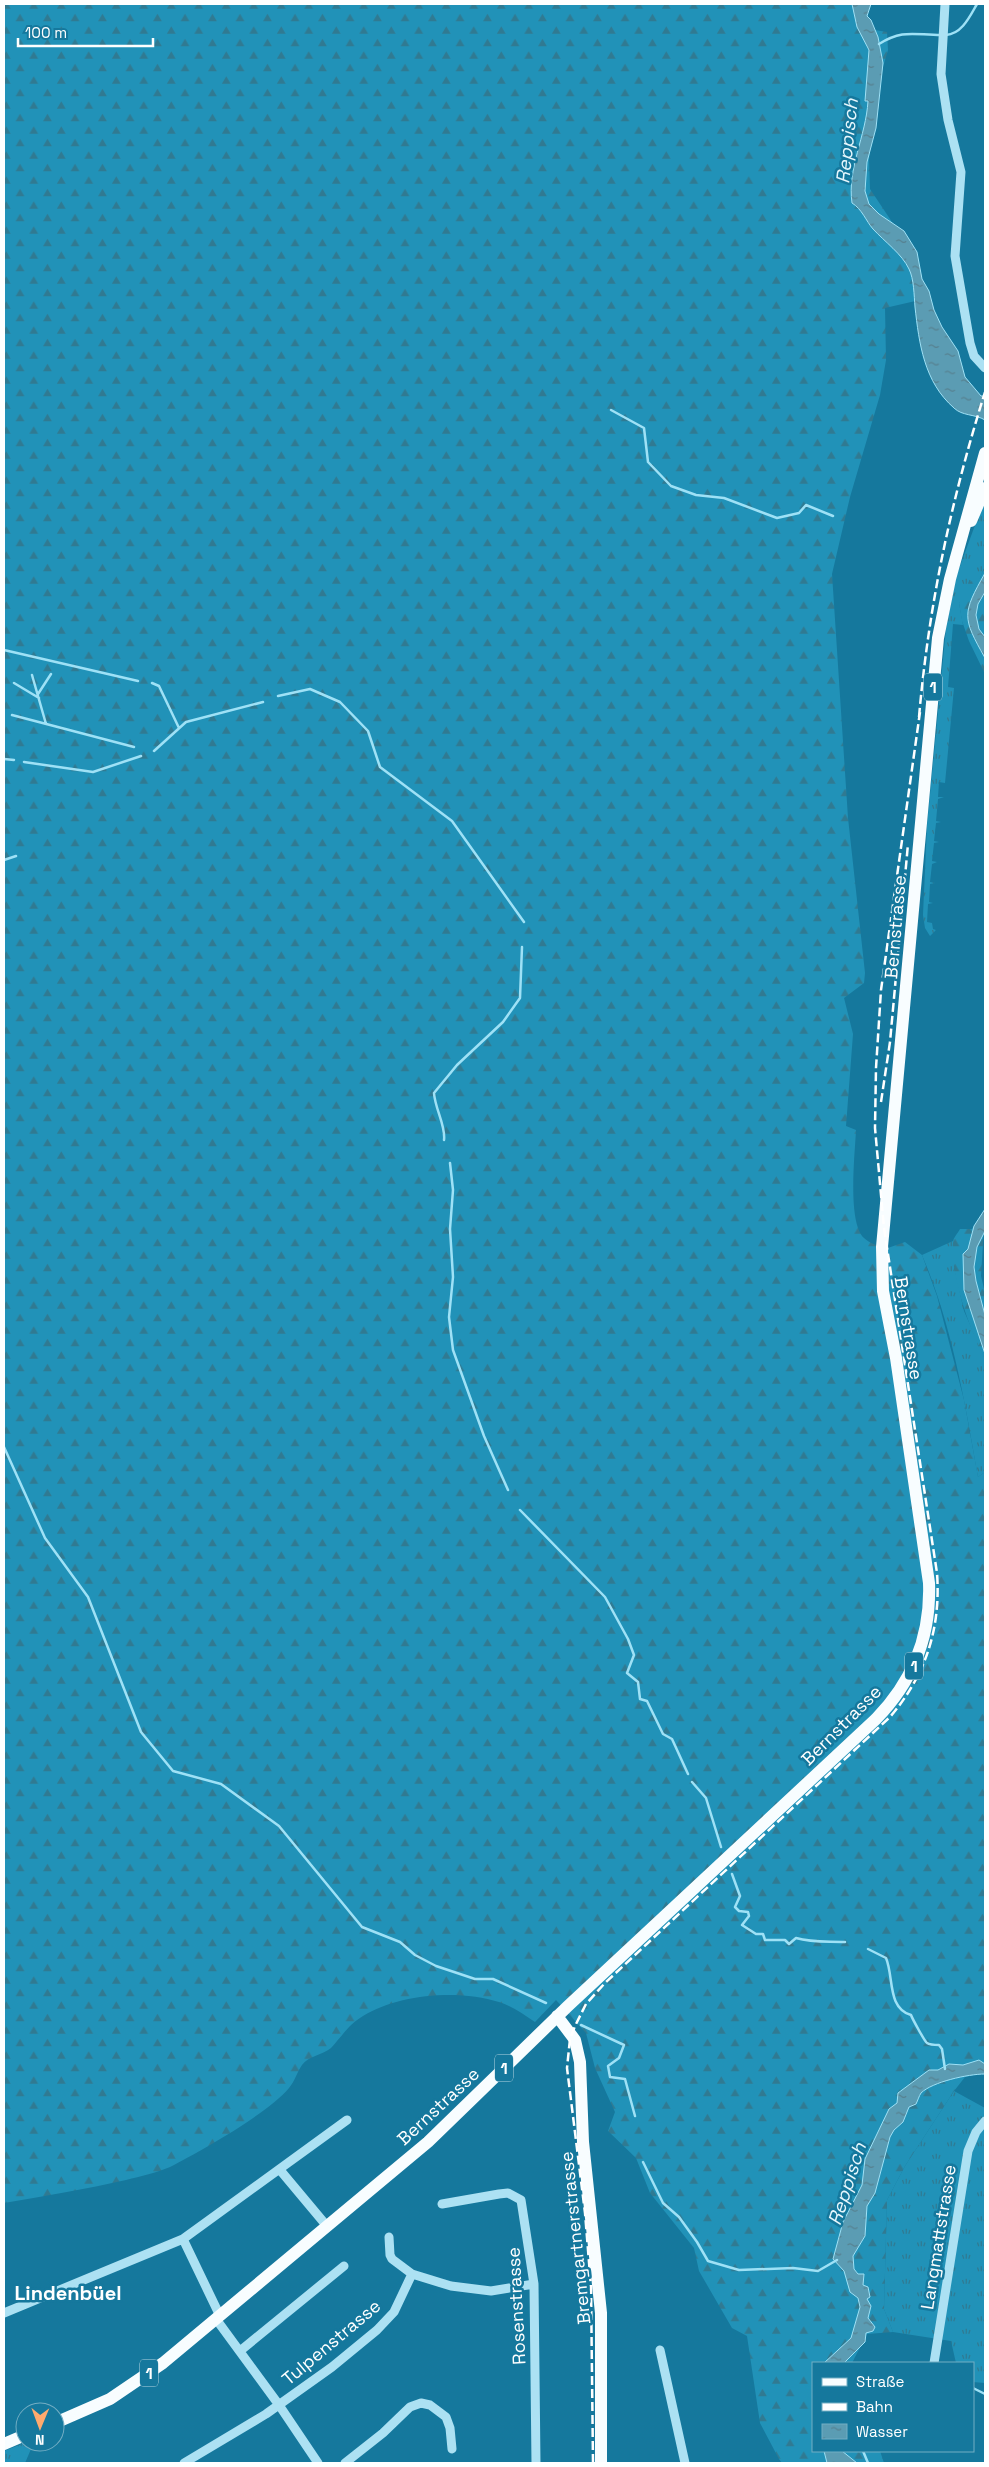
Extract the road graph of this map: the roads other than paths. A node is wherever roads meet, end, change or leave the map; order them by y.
1 (945, 4) edge
2 (985, 368) edge
3 (985, 453) edge
4 (985, 488) edge
5 (963, 536) junction
6 (557, 2016) junction
7 (347, 2120) dead end
8 (985, 2121) edge
9 (280, 2170) junction
10 (442, 2204) dead end
11 (326, 2225) junction
12 (390, 2237) dead end
13 (183, 2238) junction
14 (344, 2266) dead end
15 (412, 2274) junction
16 (534, 2284) junction
17 (4, 2313) edge
18 (218, 2317) junction
19 (660, 2350) dead end
20 (240, 2351) junction
21 (934, 2362) edge
22 (279, 2405) junction
23 (65, 2419) edge
24 (452, 2449) dead end
25 (314, 2462) edge
26 (184, 2463) edge
27 (345, 2463) edge
28 (536, 2463) edge
29 (601, 2463) edge
30 (686, 2463) edge

1 - 2 street
3 - 5 main road, Bernstrasse / 1
4 - 5 main road, Bernstrasse / 1
5 - 6 main road, Bernstrasse / 1
6 - 11 main road, Bernstrasse / 1
6 - 29 main road, Bremgartnerstrasse
7 - 9 street
8 - 21 street, Langmattstrasse
9 - 11 street
9 - 13 street
10 - 16 street, Rosenstrasse
11 - 18 main road, Bernstrasse / 1
12 - 15 street
13 - 17 street
13 - 18 street
14 - 20 street
15 - 16 street
15 - 22 street, Tulpenstrasse
16 - 28 street, Rosenstrasse
18 - 20 street
18 - 23 main road, Bernstrasse / 1
19 - 30 street
20 - 22 street
22 - 25 street
22 - 26 street, Tulpenstrasse
24 - 27 street

